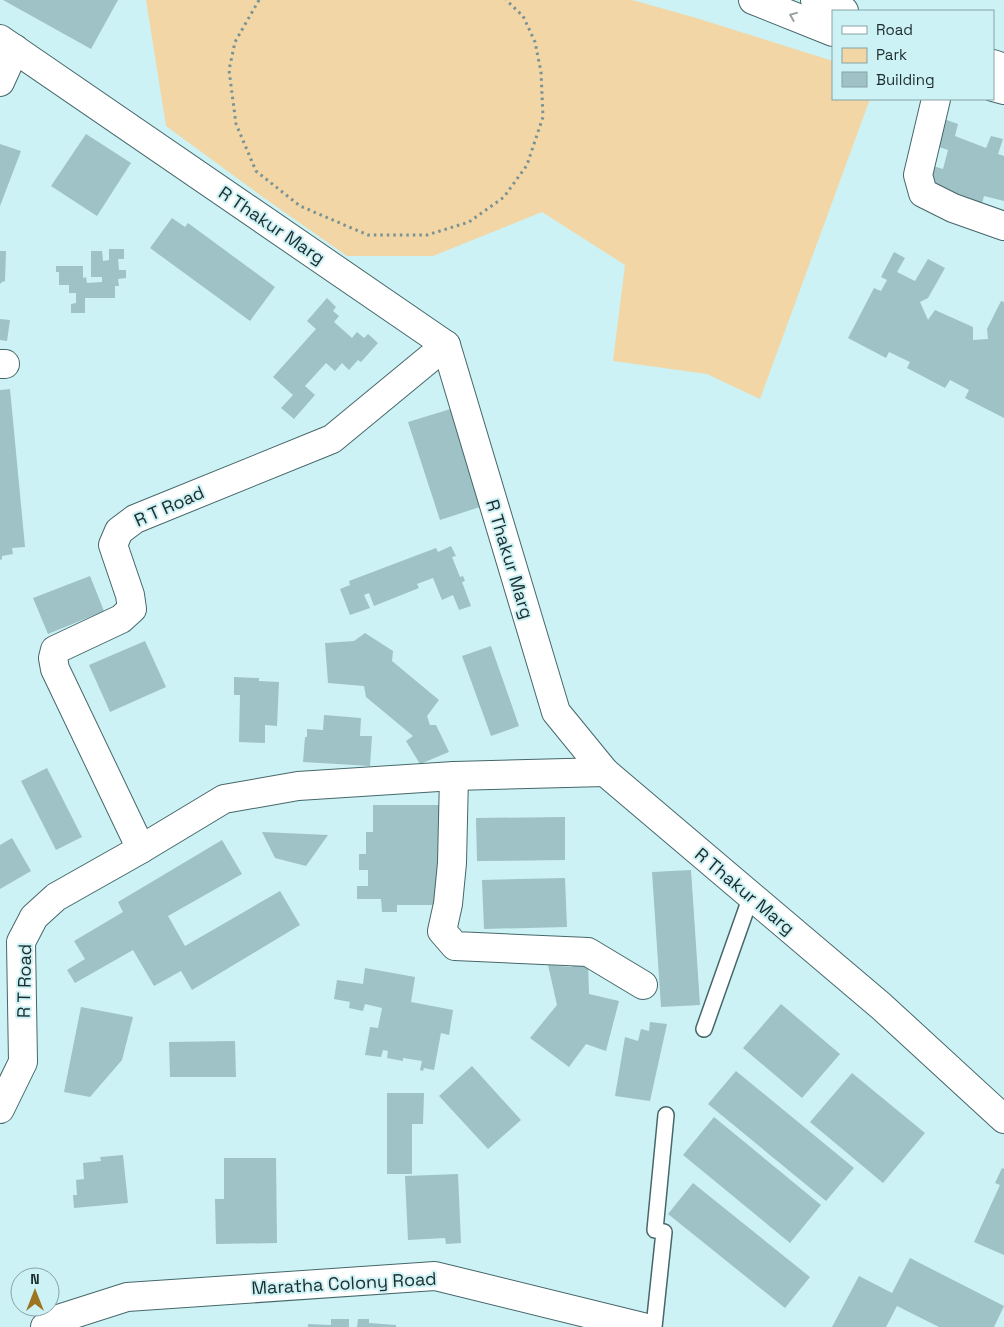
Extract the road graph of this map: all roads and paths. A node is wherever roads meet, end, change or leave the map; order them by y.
1 (259, 0) edge
2 (506, 0) edge
3 (753, 0) edge
4 (815, 0) edge
5 (841, 10) edge
6 (832, 32) edge
7 (7, 44) edge
8 (0, 82) edge
9 (936, 100) edge
10 (1004, 226) edge
11 (446, 345) junction
12 (605, 772) junction
13 (454, 776) junction
14 (141, 849) junction
15 (751, 896) junction
16 (643, 985) dead end
17 (704, 1029) dead end
18 (0, 1110) edge
19 (666, 1115) dead end
20 (1004, 1119) edge
21 (45, 1327) edge
22 (643, 1327) edge
23 (654, 1327) edge

1 - 2 path
6 -> 3 street
4 - 5 street
7 - 8 street
7 - 11 street, R Thakur Marg
9 - 10 street
11 - 12 street, R Thakur Marg
11 - 14 street, R T Road
12 - 13 street
12 - 15 street, R Thakur Marg
13 - 14 street, R T Road
13 - 16 street
14 - 18 street, R T Road
15 - 17 lane
15 - 20 street, R Thakur Marg
19 - 23 lane
21 - 22 street, Maratha Colony Road

